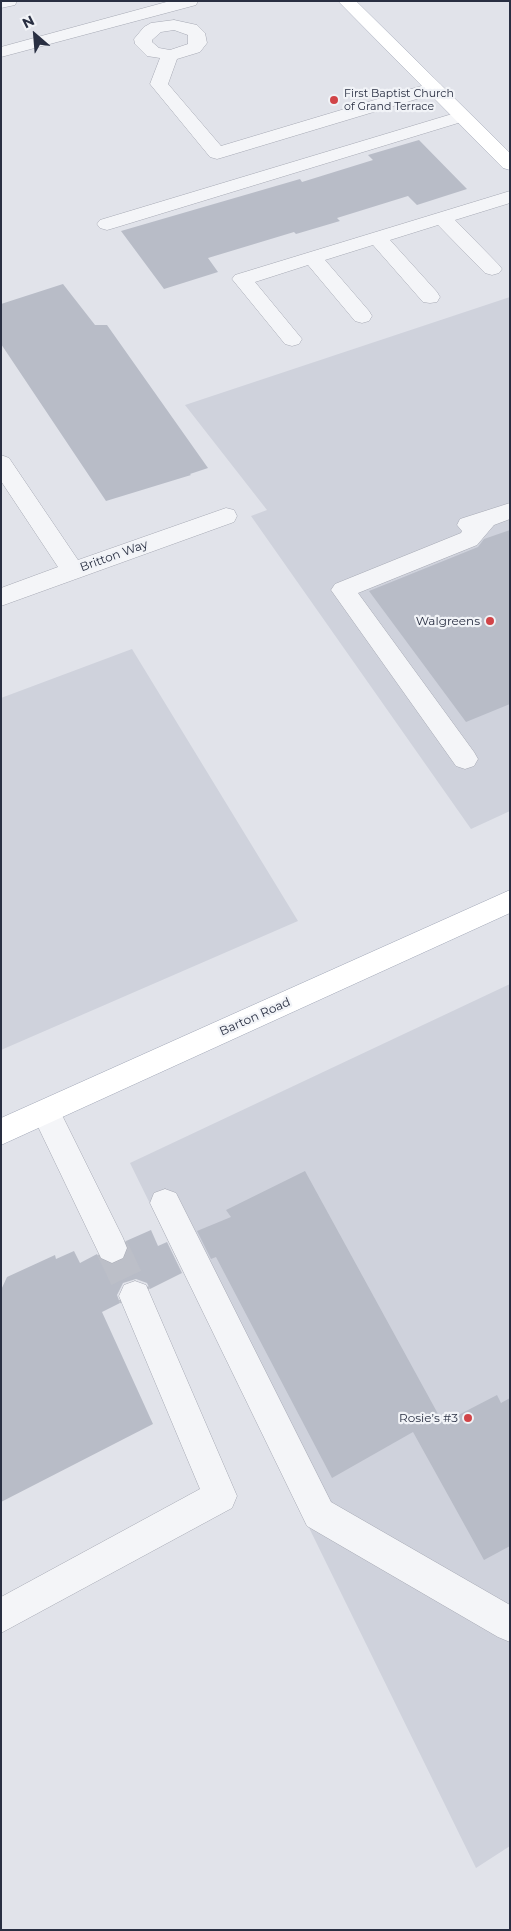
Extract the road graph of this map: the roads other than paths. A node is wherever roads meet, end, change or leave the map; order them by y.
1 (9, 1) edge
2 (190, 1) edge
3 (346, 1) edge
4 (1, 3) edge
5 (175, 3) edge
6 (143, 12) junction
7 (156, 27) junction
8 (1, 52) edge
9 (170, 55) junction
10 (434, 88) junction
11 (462, 116) junction
12 (510, 164) edge
13 (510, 197) edge
14 (442, 218) junction
15 (107, 224) dead end
16 (377, 238) junction
17 (313, 258) junction
18 (492, 269) dead end
19 (430, 296) dead end
20 (362, 316) dead end
21 (292, 339) dead end
22 (1, 463) edge
23 (510, 511) edge
24 (226, 516) dead end
25 (73, 571) junction
26 (1, 597) edge
27 (465, 759) dead end
28 (510, 901) edge
29 (46, 1112) junction
30 (1, 1132) edge
31 (165, 1203) dead end
32 (112, 1248) tunnel mouth
33 (136, 1296) tunnel mouth
34 (1, 1616) edge
35 (510, 1625) edge

1 - 4 street
2 - 5 street
3 - 10 main road
5 - 6 street
6 - 7 street
6 - 8 street
7 - 9 street
7 - 9 street
9 - 10 street
10 - 11 main road
11 - 12 main road
11 - 15 street
13 - 14 street
14 - 16 street
14 - 18 street
16 - 17 street
16 - 19 street
17 - 20 street
17 - 21 street
22 - 25 street
23 - 27 street
24 - 25 street, Britton Way
25 - 26 street, Britton Way
28 - 29 main road, Barton Road
29 - 30 main road, Barton Road
29 - 32 street
31 - 35 street
33 - 34 street

